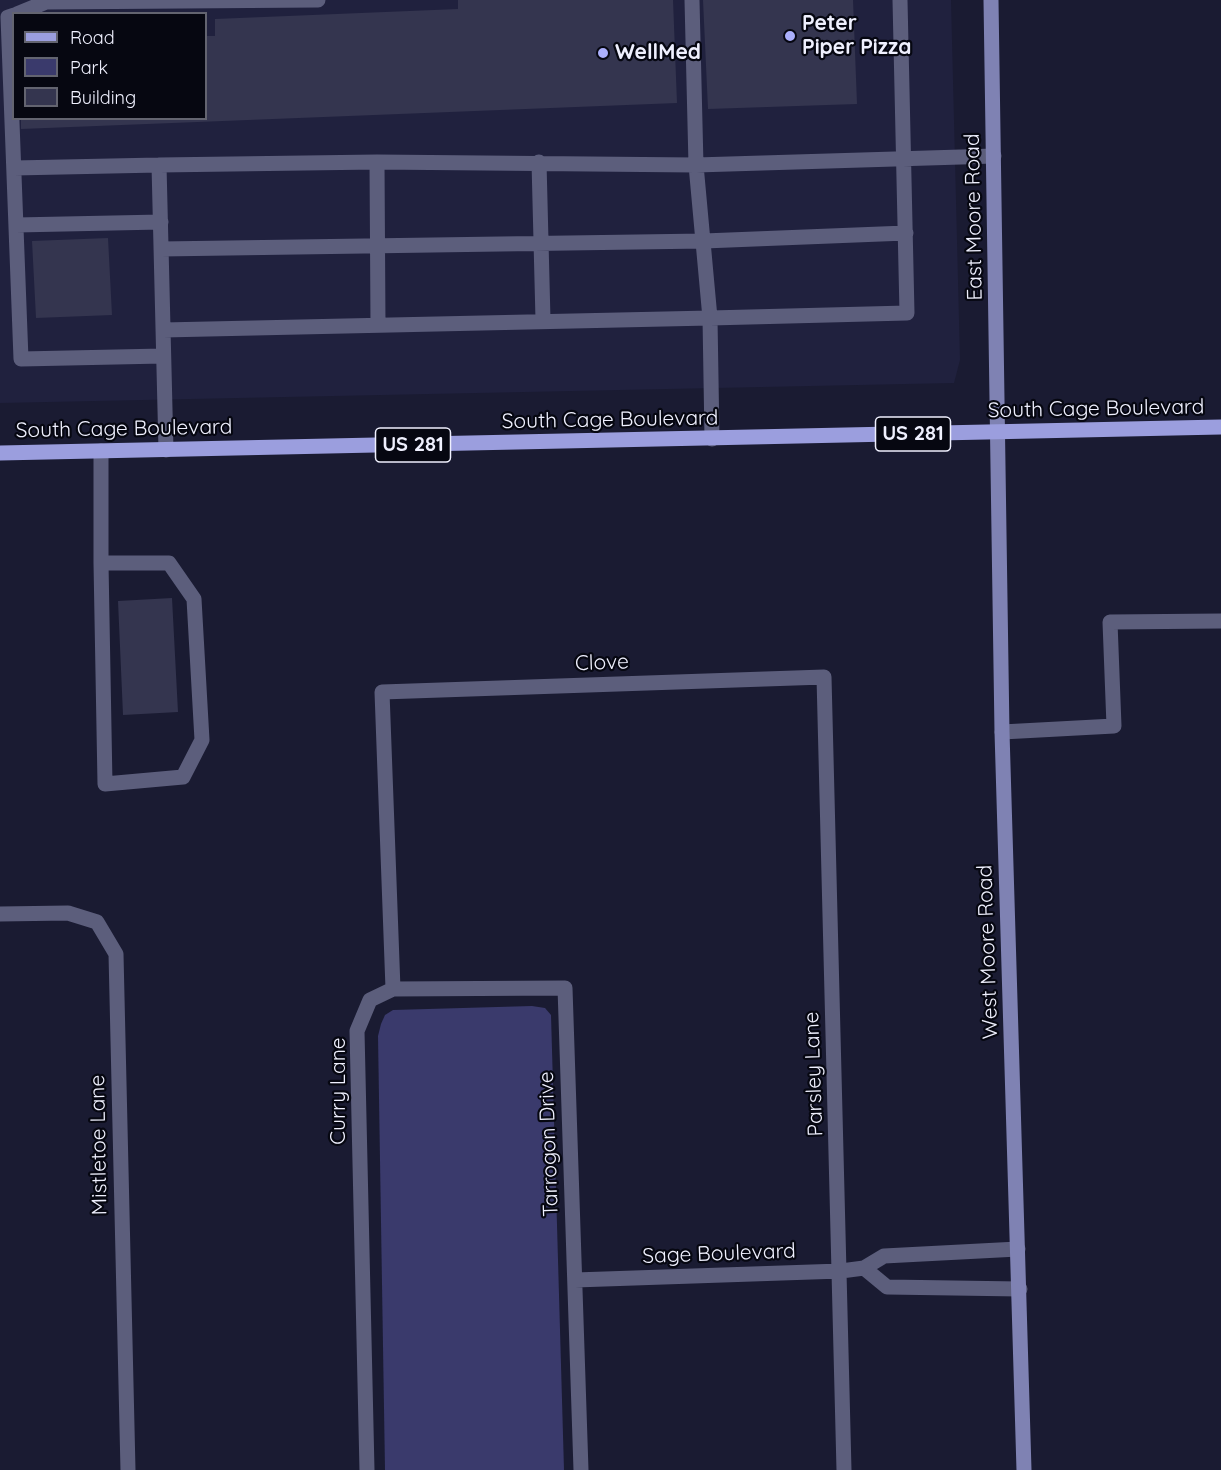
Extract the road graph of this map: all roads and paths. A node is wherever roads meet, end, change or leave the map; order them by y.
1 (318, 0) edge
2 (692, 0) edge
3 (900, 0) edge
4 (991, 0) edge
5 (46, 1) edge
6 (20, 12) edge
7 (12, 15) edge
8 (12, 118) edge
9 (12, 120) edge
10 (994, 156) junction
11 (904, 159) junction
12 (377, 162) junction
13 (539, 162) junction
14 (159, 165) junction
15 (696, 165) junction
16 (14, 168) junction
17 (161, 222) junction
18 (16, 225) junction
19 (906, 233) junction
20 (704, 241) junction
21 (541, 242) junction
22 (378, 245) junction
23 (161, 249) junction
24 (710, 318) junction
25 (543, 320) junction
26 (378, 325) junction
27 (163, 330) junction
28 (163, 356) junction
29 (1221, 427) edge
30 (999, 433) junction
31 (712, 439) junction
32 (166, 450) junction
33 (101, 451) junction
34 (0, 453) edge
35 (101, 563) junction
36 (1221, 621) edge
37 (824, 677) joint
38 (1002, 732) junction
39 (0, 914) edge
40 (393, 989) junction
41 (1018, 1249) junction
42 (864, 1268) junction
43 (841, 1271) junction
44 (574, 1280) junction
45 (1020, 1289) junction
46 (128, 1470) edge
47 (367, 1470) edge
48 (581, 1470) edge
49 (844, 1470) edge
50 (1024, 1470) edge

1 - 5 street
2 - 15 street
3 - 11 street
4 - 10 street, East Moore Road
5 - 6 street
7 - 8 street
9 - 16 street
10 - 11 street
10 - 30 street, East Moore Road
11 - 15 street
11 - 19 street
12 - 13 street
12 - 14 street
12 - 22 street
13 - 15 street
13 - 21 street
14 - 16 street
14 - 17 street
15 - 20 street
16 - 18 street
17 - 18 street
17 - 23 street
18 - 28 street
19 - 20 street
19 - 24 street
20 - 21 street
20 - 24 street
21 - 22 street
21 - 25 street
22 - 23 street
22 - 26 street
23 - 27 street
24 - 25 street
24 - 31 street
25 - 26 street
26 - 27 street
27 - 28 street
28 - 32 street
29 - 30 main road, South Cage Boulevard / US 281
30 - 31 main road, South Cage Boulevard / US 281
30 - 38 street, West Moore Road
31 - 32 main road, South Cage Boulevard / US 281
32 - 33 main road, South Cage Boulevard / US 281
33 - 34 main road, South Cage Boulevard / US 281
33 - 35 street
35 - 35 street
36 - 38 street
37 - 40 street, Clove
37 - 43 street, Parsley Lane
38 - 41 street, West Moore Road
39 - 46 street, Mistletoe Lane
40 - 44 street, Tarrogon Drive
40 - 47 street, Curry Lane
41 - 42 street, Sage Boulevard
41 - 45 street, West Moore Road
42 - 43 street, Sage Boulevard
42 - 45 street
43 - 44 street, Sage Boulevard
43 - 49 street, Parsley Lane
44 - 48 street, Tarrogon Drive
45 - 50 street, West Moore Road

